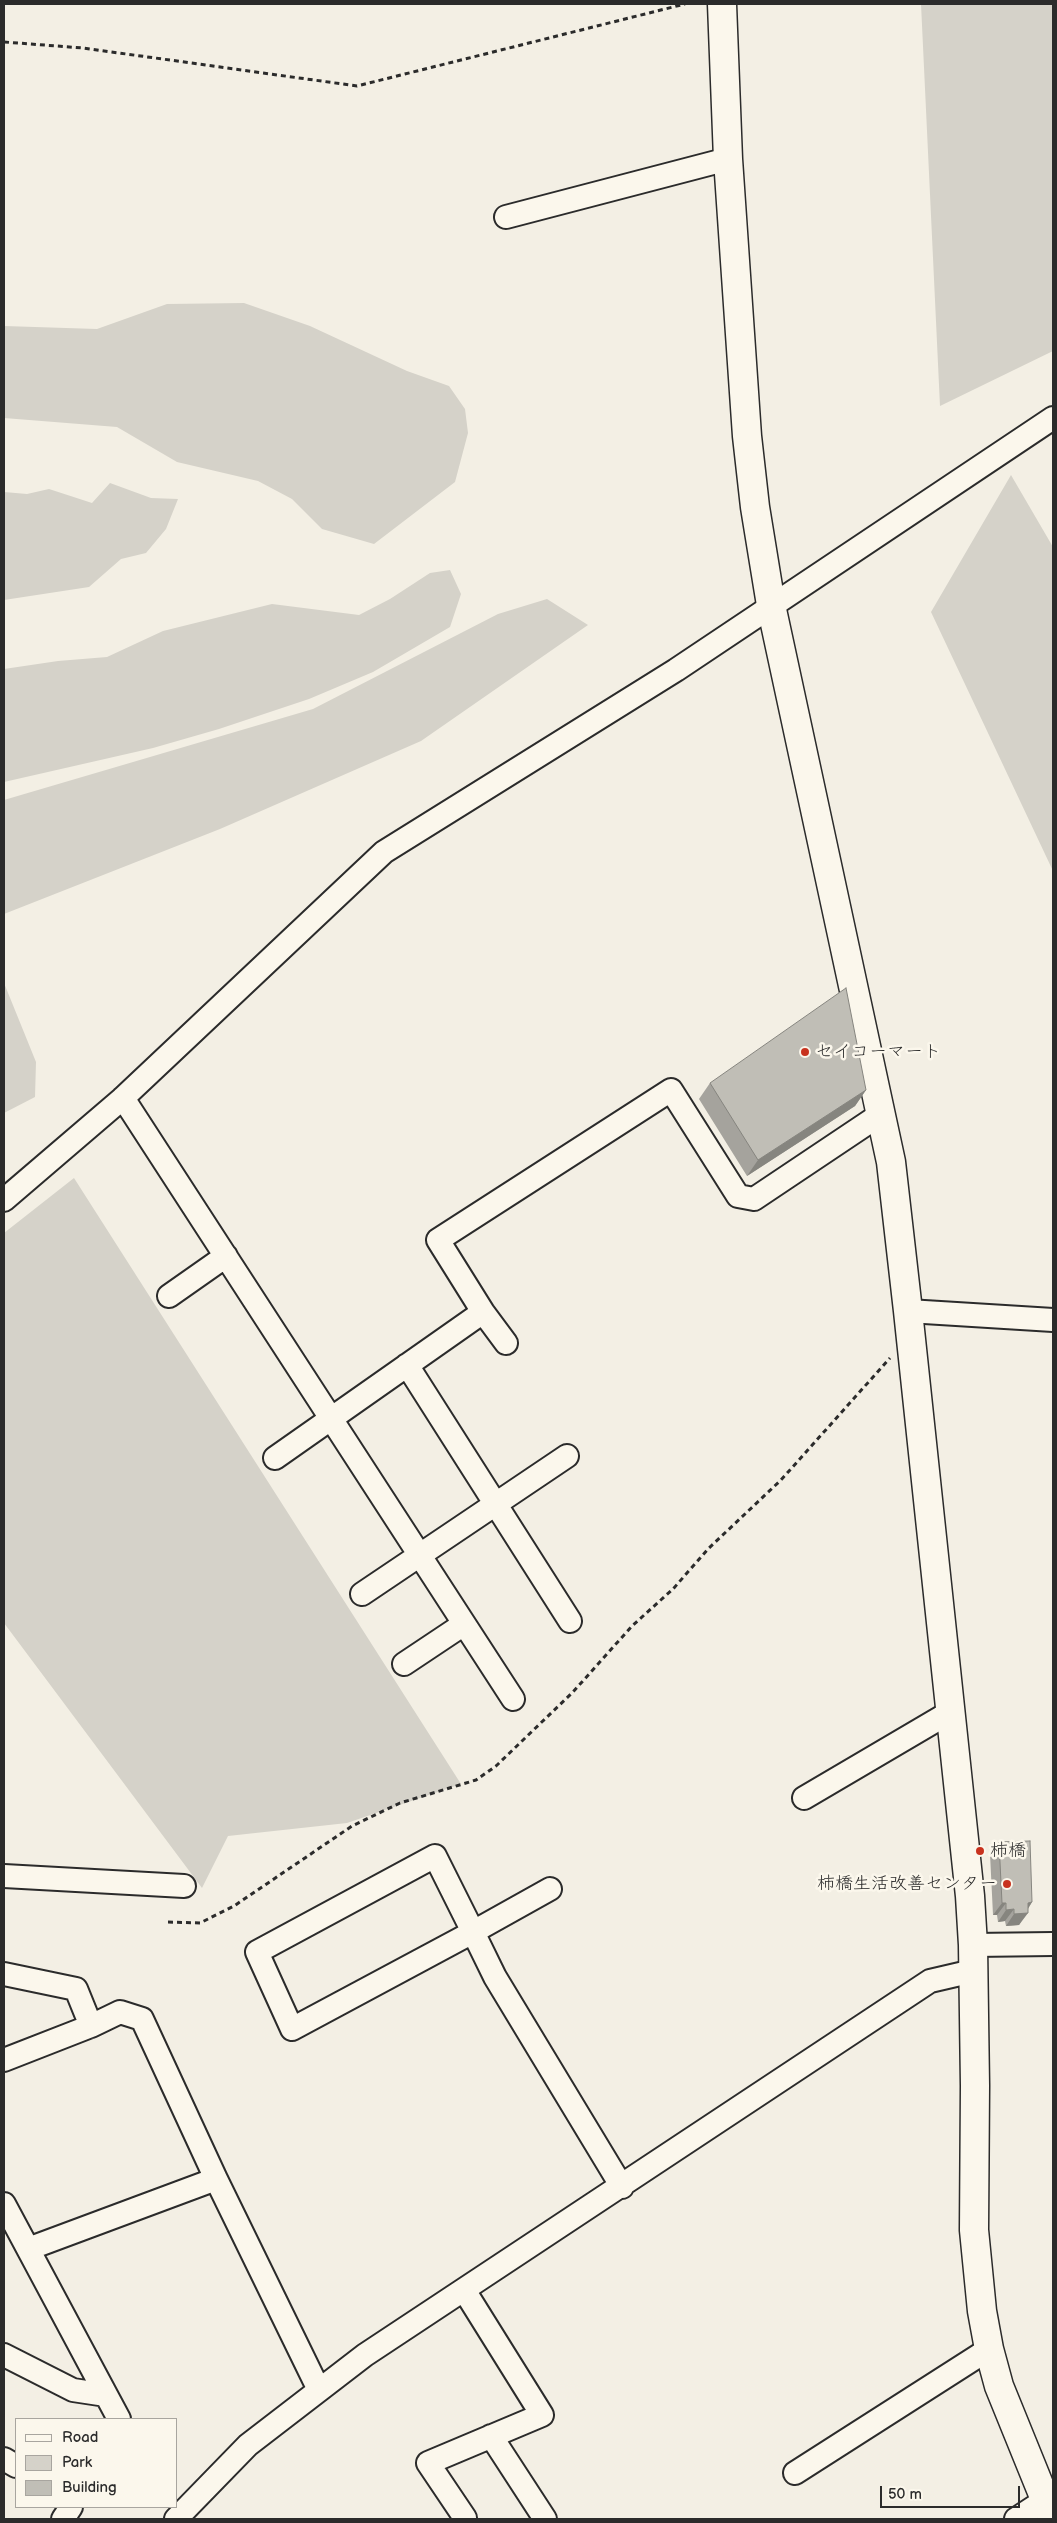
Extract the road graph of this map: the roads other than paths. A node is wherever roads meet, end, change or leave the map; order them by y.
1 (722, 4) edge
2 (728, 159) junction
3 (506, 217) dead end
4 (1053, 418) edge
5 (771, 605) junction
6 (123, 1098) junction
7 (881, 1114) junction
8 (4, 1200) edge
9 (226, 1256) junction
10 (169, 1296) dead end
11 (483, 1312) junction
12 (1053, 1320) edge
13 (909, 1322) junction
14 (506, 1343) dead end
15 (407, 1365) junction
16 (331, 1418) junction
17 (568, 1456) dead end
18 (275, 1458) dead end
19 (497, 1504) junction
20 (420, 1556) junction
21 (362, 1594) dead end
22 (570, 1621) dead end
23 (464, 1624) junction
24 (404, 1664) dead end
25 (513, 1699) dead end
26 (952, 1711) junction
27 (804, 1798) dead end
28 (4, 1876) edge
29 (184, 1886) dead end
30 (550, 1888) dead end
31 (473, 1932) junction
32 (1053, 1944) edge
33 (973, 1958) junction
34 (4, 1974) edge
35 (91, 2026) junction
36 (4, 2060) edge
37 (216, 2179) junction
38 (622, 2187) junction
39 (4, 2204) edge
40 (28, 2249) junction
41 (464, 2290) junction
42 (989, 2349) junction
43 (4, 2354) edge
44 (319, 2390) junction
45 (106, 2395) junction
46 (118, 2418) edge
47 (490, 2436) junction
48 (795, 2473) dead end
49 (71, 2508) edge
50 (167, 2508) edge
51 (1049, 2510) edge
52 (465, 2518) edge
53 (63, 2519) edge
54 (174, 2519) edge
55 (545, 2519) edge
56 (1016, 2519) edge

1 - 2 street
2 - 3 street
2 - 5 street
4 - 5 street
5 - 6 street
5 - 7 street
6 - 8 street
6 - 9 street
7 - 11 street
7 - 13 street
9 - 10 street
9 - 16 street
11 - 14 street
11 - 15 street
12 - 13 street
13 - 26 street
15 - 16 street
15 - 19 street
16 - 18 street
16 - 20 street
17 - 19 street
19 - 20 street
19 - 22 street
20 - 21 street
20 - 23 street
23 - 24 street
23 - 25 street
26 - 27 street
26 - 33 street
28 - 29 street
30 - 31 street
31 - 31 street
31 - 38 street
32 - 33 street
33 - 38 street
33 - 42 street
34 - 35 street
35 - 36 street
35 - 37 street
37 - 40 street
37 - 44 street
38 - 41 street
39 - 40 street
40 - 45 street
41 - 44 street
41 - 47 street
42 - 48 street
42 - 51 street
43 - 45 street
44 - 54 street
45 - 46 street
47 - 52 street
47 - 55 street
49 - 53 street
50 - 54 street
51 - 56 street

